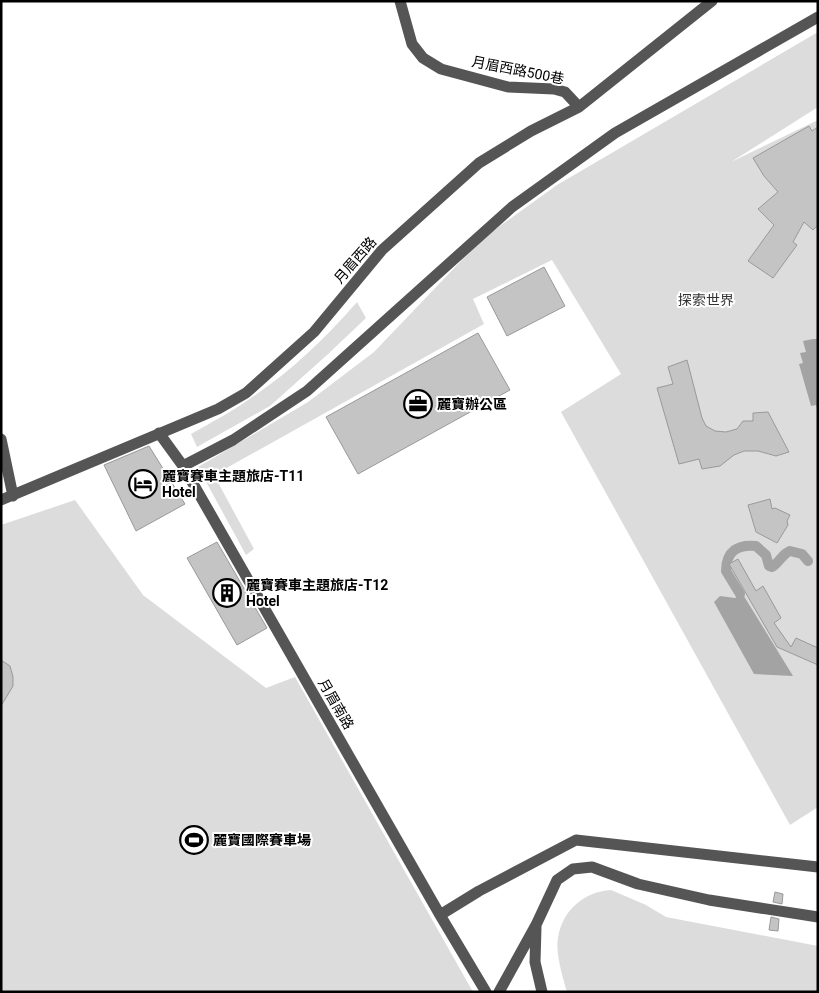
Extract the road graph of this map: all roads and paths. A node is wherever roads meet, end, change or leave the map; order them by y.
1 (400, 1) edge
2 (712, 1) edge
3 (818, 17) edge
4 (579, 107) junction
5 (159, 433) junction
6 (1, 439) edge
7 (183, 466) junction
8 (13, 496) junction
9 (1, 500) edge
10 (818, 867) edge
11 (440, 915) junction
12 (818, 917) edge
13 (536, 925) junction
14 (486, 992) edge
15 (498, 992) edge
16 (542, 992) edge

1 - 4 street, 月眉西路500巷
2 - 4 street, 月眉西路
3 - 7 street
4 - 5 street, 月眉西路
5 - 7 street, 月眉南路
5 - 8 street, 月眉西路
6 - 8 street
7 - 11 street, 月眉南路
8 - 9 street, 月眉西路
10 - 11 street
11 - 14 street, 月眉南路
12 - 13 street
13 - 15 street
13 - 16 street

